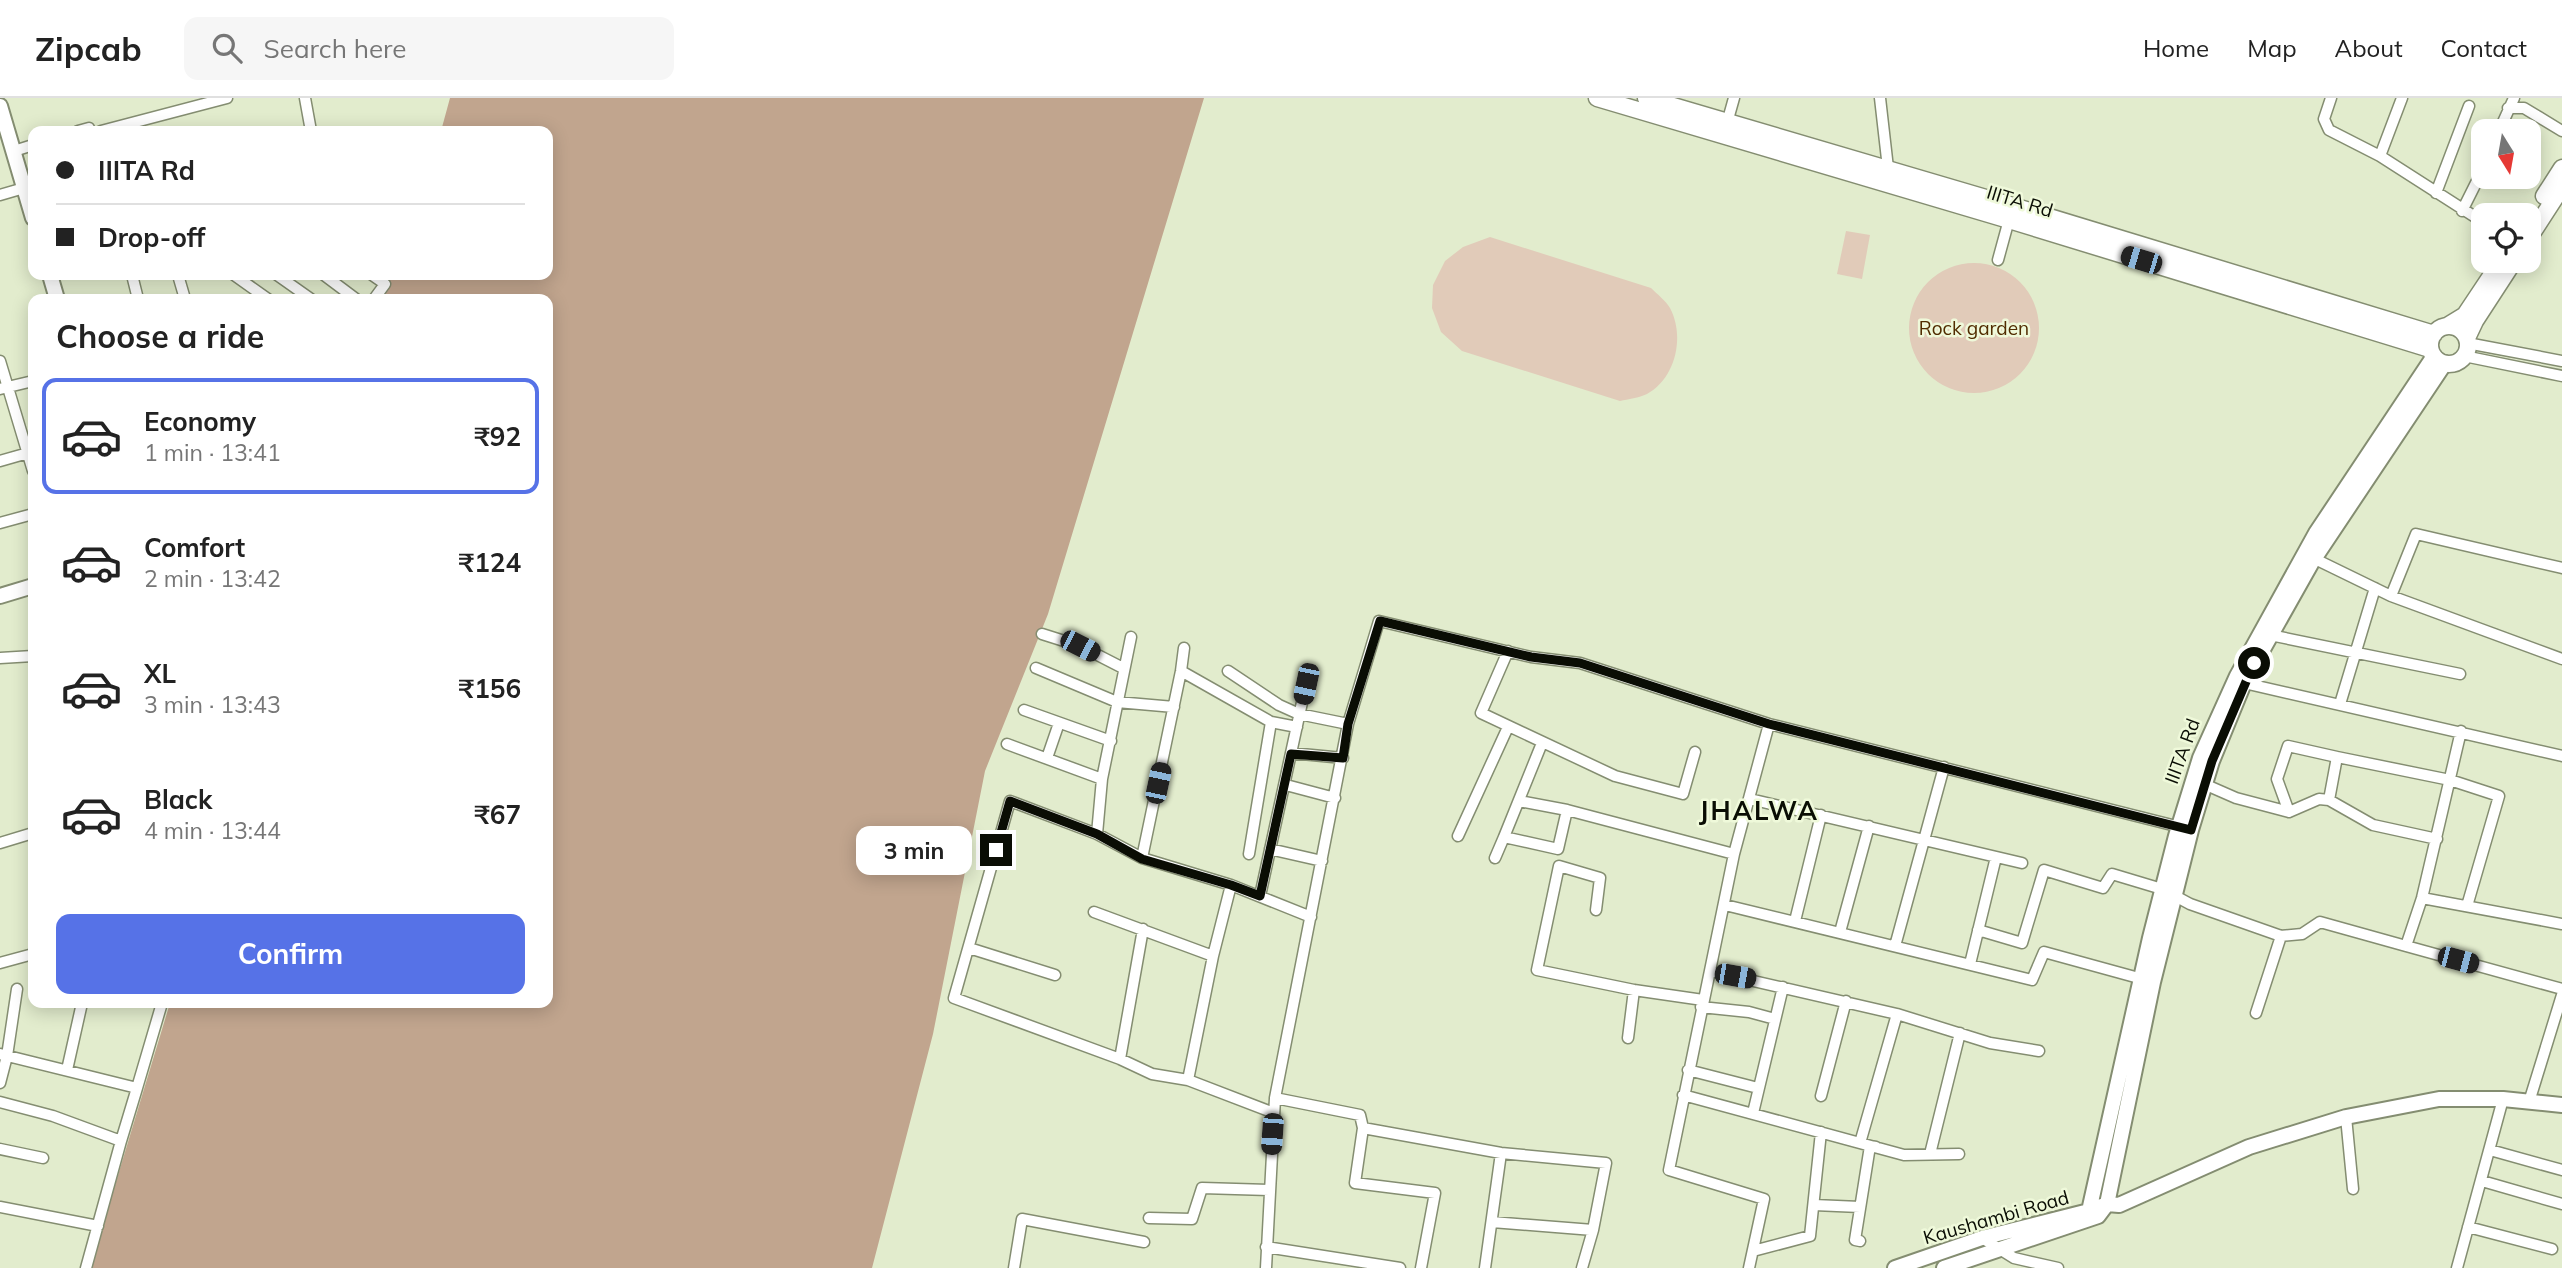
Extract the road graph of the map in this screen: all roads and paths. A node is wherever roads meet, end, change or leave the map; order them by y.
1 (227, 98) edge
2 (305, 98) edge
3 (1597, 98) edge
4 (1646, 98) edge
5 (1734, 98) edge
6 (1880, 98) edge
7 (2331, 98) edge
8 (2402, 98) edge
9 (2511, 103) edge
10 (0, 106) edge
11 (2469, 106) dead end
12 (2, 121) edge
13 (119, 126) edge
14 (310, 126) edge
15 (1725, 129) junction
16 (2562, 131) edge
17 (28, 146) edge
18 (13, 151) junction
19 (2380, 156) junction
20 (2562, 168) edge
21 (1883, 172) junction
22 (2562, 187) edge
23 (24, 188) junction
24 (2473, 189) edge
25 (2436, 193) junction
26 (0, 195) edge
27 (28, 201) edge
28 (2539, 203) edge
29 (2462, 211) junction
30 (2011, 213) junction
31 (2471, 216) edge
32 (2541, 219) edge
33 (1998, 260) dead end
34 (2493, 273) edge
35 (2506, 273) edge
36 (241, 280) edge
37 (284, 280) edge
38 (331, 280) edge
39 (379, 280) edge
40 (261, 294) edge
41 (304, 294) edge
42 (349, 294) edge
43 (378, 294) edge
44 (2438, 346) junction
45 (2466, 346) junction
46 (0, 361) edge
47 (2562, 361) edge
48 (2562, 376) edge
49 (28, 382) edge
50 (4, 388) edge
51 (28, 453) joint
52 (0, 461) edge
53 (28, 515) edge
54 (0, 523) edge
55 (2315, 559) junction
56 (2562, 568) edge
57 (28, 588) edge
58 (2375, 588) junction
59 (0, 596) edge
60 (2391, 596) junction
61 (1042, 634) dead end
62 (2270, 635) junction
63 (1131, 637) dead end
64 (1184, 648) dead end
65 (1508, 651) junction
66 (2355, 653) junction
67 (28, 656) edge
68 (0, 658) edge
69 (2562, 659) edge
70 (1036, 668) dead end
71 (1123, 668) junction
72 (1181, 671) junction
73 (1228, 671) dead end
74 (2460, 674) dead end
75 (2244, 683) junction
76 (1306, 684) dead end
77 (1117, 702) junction
78 (2340, 704) junction
79 (1174, 707) junction
80 (1024, 710) dead end
81 (1299, 715) junction
82 (1271, 722) junction
83 (1059, 723) junction
84 (1348, 724) junction
85 (1769, 724) junction
86 (1297, 727) junction
87 (1508, 727) junction
88 (2461, 731) junction
89 (1111, 741) junction
90 (1542, 743) junction
91 (1007, 744) dead end
92 (1695, 752) dead end
93 (1291, 754) junction
94 (2562, 756) edge
95 (2337, 757) junction
96 (1046, 758) junction
97 (1343, 758) junction
98 (1944, 767) junction
99 (1102, 779) junction
100 (2450, 780) junction
101 (2204, 784) junction
102 (1286, 785) junction
103 (1335, 798) junction
104 (1751, 799) junction
105 (2329, 800) junction
106 (1519, 801) junction
107 (1567, 810) junction
108 (2289, 812) junction
109 (1821, 815) junction
110 (1869, 826) junction
111 (2185, 828) junction
112 (1097, 834) junction
113 (28, 835) edge
114 (1458, 836) dead end
115 (1504, 837) junction
116 (1924, 839) junction
117 (2437, 839) junction
118 (0, 843) edge
119 (1270, 849) junction
120 (1734, 853) junction
121 (1249, 854) dead end
122 (1997, 857) junction
123 (1495, 858) dead end
124 (1142, 859) junction
125 (1322, 861) junction
126 (2022, 863) dead end
127 (1231, 885) junction
128 (2169, 893) junction
129 (1260, 896) junction
130 (2422, 898) junction
131 (1725, 905) junction
132 (2467, 906) junction
133 (1597, 909) dead end
134 (1094, 912) dead end
135 (1311, 917) junction
136 (1795, 921) junction
137 (2562, 924) edge
138 (1143, 929) junction
139 (1978, 930) junction
140 (1840, 932) junction
141 (2280, 936) junction
142 (1895, 946) junction
143 (2406, 946) junction
144 (969, 948) junction
145 (28, 955) edge
146 (1213, 956) junction
147 (1, 960) edge
148 (1970, 964) junction
149 (1710, 971) junction
150 (1055, 975) dead end
151 (2147, 980) junction
152 (1783, 987) junction
153 (17, 989) dead end
154 (2562, 989) edge
155 (1634, 990) junction
156 (2562, 995) edge
157 (1846, 1001) junction
158 (1702, 1003) junction
159 (81, 1008) edge
160 (160, 1008) edge
161 (2256, 1013) dead end
162 (1897, 1014) junction
163 (1775, 1019) junction
164 (1960, 1033) junction
165 (1628, 1038) dead end
166 (2039, 1051) dead end
167 (4, 1055) edge
168 (1120, 1059) junction
169 (67, 1070) junction
170 (1688, 1070) junction
171 (1188, 1080) junction
172 (0, 1083) edge
173 (136, 1088) junction
174 (1758, 1088) junction
175 (1683, 1095) junction
176 (1821, 1096) dead end
177 (1275, 1098) junction
178 (2503, 1099) junction
179 (0, 1102) edge
180 (2529, 1102) junction
181 (2562, 1105) edge
182 (1274, 1113) junction
183 (1753, 1113) junction
184 (2346, 1117) junction
185 (1363, 1128) junction
186 (1821, 1132) junction
187 (121, 1141) junction
188 (1860, 1143) junction
189 (1876, 1147) junction
190 (0, 1149) edge
191 (2490, 1150) junction
192 (1501, 1153) junction
193 (1930, 1154) junction
194 (1959, 1154) dead end
195 (43, 1158) dead end
196 (2562, 1170) edge
197 (2482, 1181) junction
198 (2353, 1189) dead end
199 (1269, 1190) junction
200 (2107, 1204) junction
201 (2562, 1204) edge
202 (1814, 1205) junction
203 (1860, 1207) junction
204 (0, 1208) edge
205 (2089, 1211) junction
206 (1149, 1218) dead end
207 (1492, 1222) junction
208 (98, 1226) junction
209 (2468, 1227) junction
210 (1593, 1230) junction
211 (1982, 1238) junction
212 (1860, 1241) dead end
213 (1144, 1242) dead end
214 (1266, 1247) junction
215 (1999, 1249) junction
216 (2552, 1249) dead end
217 (1753, 1251) junction
218 (1351, 1264) edge
219 (2018, 1264) edge
220 (86, 1268) edge
221 (1014, 1268) edge
222 (1266, 1268) edge
223 (1399, 1268) edge
224 (1421, 1268) edge
225 (1485, 1268) edge
226 (1582, 1268) edge
227 (1749, 1268) edge
228 (1895, 1268) edge
229 (1944, 1268) edge
230 (2059, 1268) edge
231 (2457, 1268) edge

1 - 13 street
2 - 14 street
3 - 15 main road, IIITA Rd
4 - 15 main road, IIITA Rd
5 - 15 street
6 - 21 street
7 - 19 street
8 - 19 street
9 - 16 street
10 - 12 main road
11 - 25 street
12 - 18 main road
15 - 21 main road, IIITA Rd
17 - 18 street
18 - 23 main road
19 - 25 street
20 - 28 main road
21 - 30 main road, IIITA Rd
22 - 32 main road
23 - 26 street
23 - 27 main road
24 - 29 street
25 - 29 street
29 - 31 street
30 - 33 street
30 - 44 main road, IIITA Rd
34 - 44 main road
35 - 45 main road
36 - 40 street
37 - 41 street
38 - 42 street
39 - 43 street
44 - 45 main road
44 - 45 main road
44 - 55 main road, IIITA Rd
44 - 111 main road, IIITA Rd
45 - 47 street
45 - 48 street
46 - 50 street
49 - 50 street
50 - 51 street
51 - 52 street
53 - 54 street
55 - 58 street
55 - 62 main road, IIITA Rd
56 - 60 street
57 - 59 main road
58 - 60 street
58 - 66 street
60 - 69 street
61 - 71 street
62 - 66 street
62 - 75 main road, IIITA Rd
63 - 71 street
64 - 72 street
65 - 84 street
65 - 85 street
65 - 87 street
66 - 74 street
66 - 78 street
67 - 68 street
70 - 77 street
71 - 77 street
72 - 79 street
72 - 82 street
73 - 81 street
75 - 78 street
75 - 101 main road, IIITA Rd
76 - 81 street
77 - 79 street
77 - 89 street
78 - 88 street
79 - 124 street
80 - 83 street
81 - 84 street
81 - 86 street
82 - 86 street
82 - 121 street
83 - 89 street
83 - 96 street
84 - 97 street
85 - 98 street
85 - 104 street
86 - 93 street
87 - 90 street
87 - 114 street
88 - 94 street
88 - 100 street
89 - 99 street
90 - 92 street
90 - 106 street
91 - 96 street
93 - 97 street
93 - 102 street
95 - 100 street
95 - 105 street
95 - 108 street
96 - 99 street
97 - 103 street
98 - 111 street
98 - 116 street
99 - 112 street
100 - 117 street
100 - 132 street
101 - 108 street
101 - 111 main road, IIITA Rd
102 - 103 street
102 - 119 street
103 - 125 street
104 - 109 street
104 - 120 street
105 - 108 street
105 - 117 street
106 - 107 street
106 - 115 street
107 - 115 street
107 - 120 street
109 - 110 street
109 - 136 street
110 - 116 street
110 - 140 street
111 - 128 main road, IIITA Rd
112 - 124 street
112 - 144 street
113 - 118 street
115 - 123 street
116 - 122 street
116 - 142 street
117 - 130 street
119 - 125 street
119 - 129 street
120 - 131 street
122 - 126 street
122 - 139 street
124 - 127 street
125 - 135 street
127 - 129 street
127 - 146 street
128 - 139 street
128 - 141 street
128 - 151 main road, IIITA Rd
129 - 135 street
130 - 132 street
130 - 143 street
131 - 136 street
131 - 149 street
132 - 137 street
133 - 155 street
134 - 138 street
135 - 177 street
136 - 140 street
138 - 146 street
138 - 168 street
139 - 148 street
140 - 142 street
141 - 143 street
141 - 161 street
142 - 148 street
143 - 154 street
144 - 150 street
144 - 168 street
145 - 147 street
146 - 171 street
148 - 151 street
149 - 152 street
149 - 158 street
151 - 200 main road, IIITA Rd
151 - 205 main road, IIITA Rd
152 - 157 street
152 - 163 street
153 - 167 street
155 - 158 street
155 - 165 street
156 - 180 street
157 - 162 street
157 - 176 street
158 - 163 street
158 - 170 street
159 - 169 street
160 - 173 street
162 - 164 street
162 - 188 street
163 - 174 street
164 - 166 street
164 - 193 street
167 - 169 street
167 - 172 street
168 - 171 street
169 - 173 street
170 - 174 street
170 - 175 street
171 - 182 street
173 - 187 street
174 - 183 street
175 - 183 street
175 - 217 street
177 - 182 street
177 - 185 street
178 - 180 main road
178 - 184 main road
178 - 191 street
179 - 187 street
180 - 181 main road
182 - 199 street
183 - 186 street
184 - 198 street
184 - 200 main road
185 - 192 street
185 - 224 street
186 - 188 street
186 - 202 street
187 - 208 street
188 - 189 street
189 - 193 street
189 - 203 street
190 - 195 street
191 - 196 street
191 - 197 street
192 - 207 street
192 - 210 street
193 - 194 street
197 - 201 street
197 - 209 street
199 - 206 street
199 - 214 street
200 - 205 main road, Kaushambi Road
200 - 215 main road
202 - 203 street
202 - 217 street
203 - 212 street
204 - 208 street
205 - 211 main road, Kaushambi Road
207 - 210 street
207 - 225 street
208 - 220 street
209 - 216 street
209 - 231 street
210 - 226 street
211 - 215 street
211 - 228 main road, Kaushambi Road
213 - 221 street
214 - 218 street
214 - 222 street
215 - 219 street
215 - 229 main road
217 - 227 street
218 - 223 street
219 - 230 street

